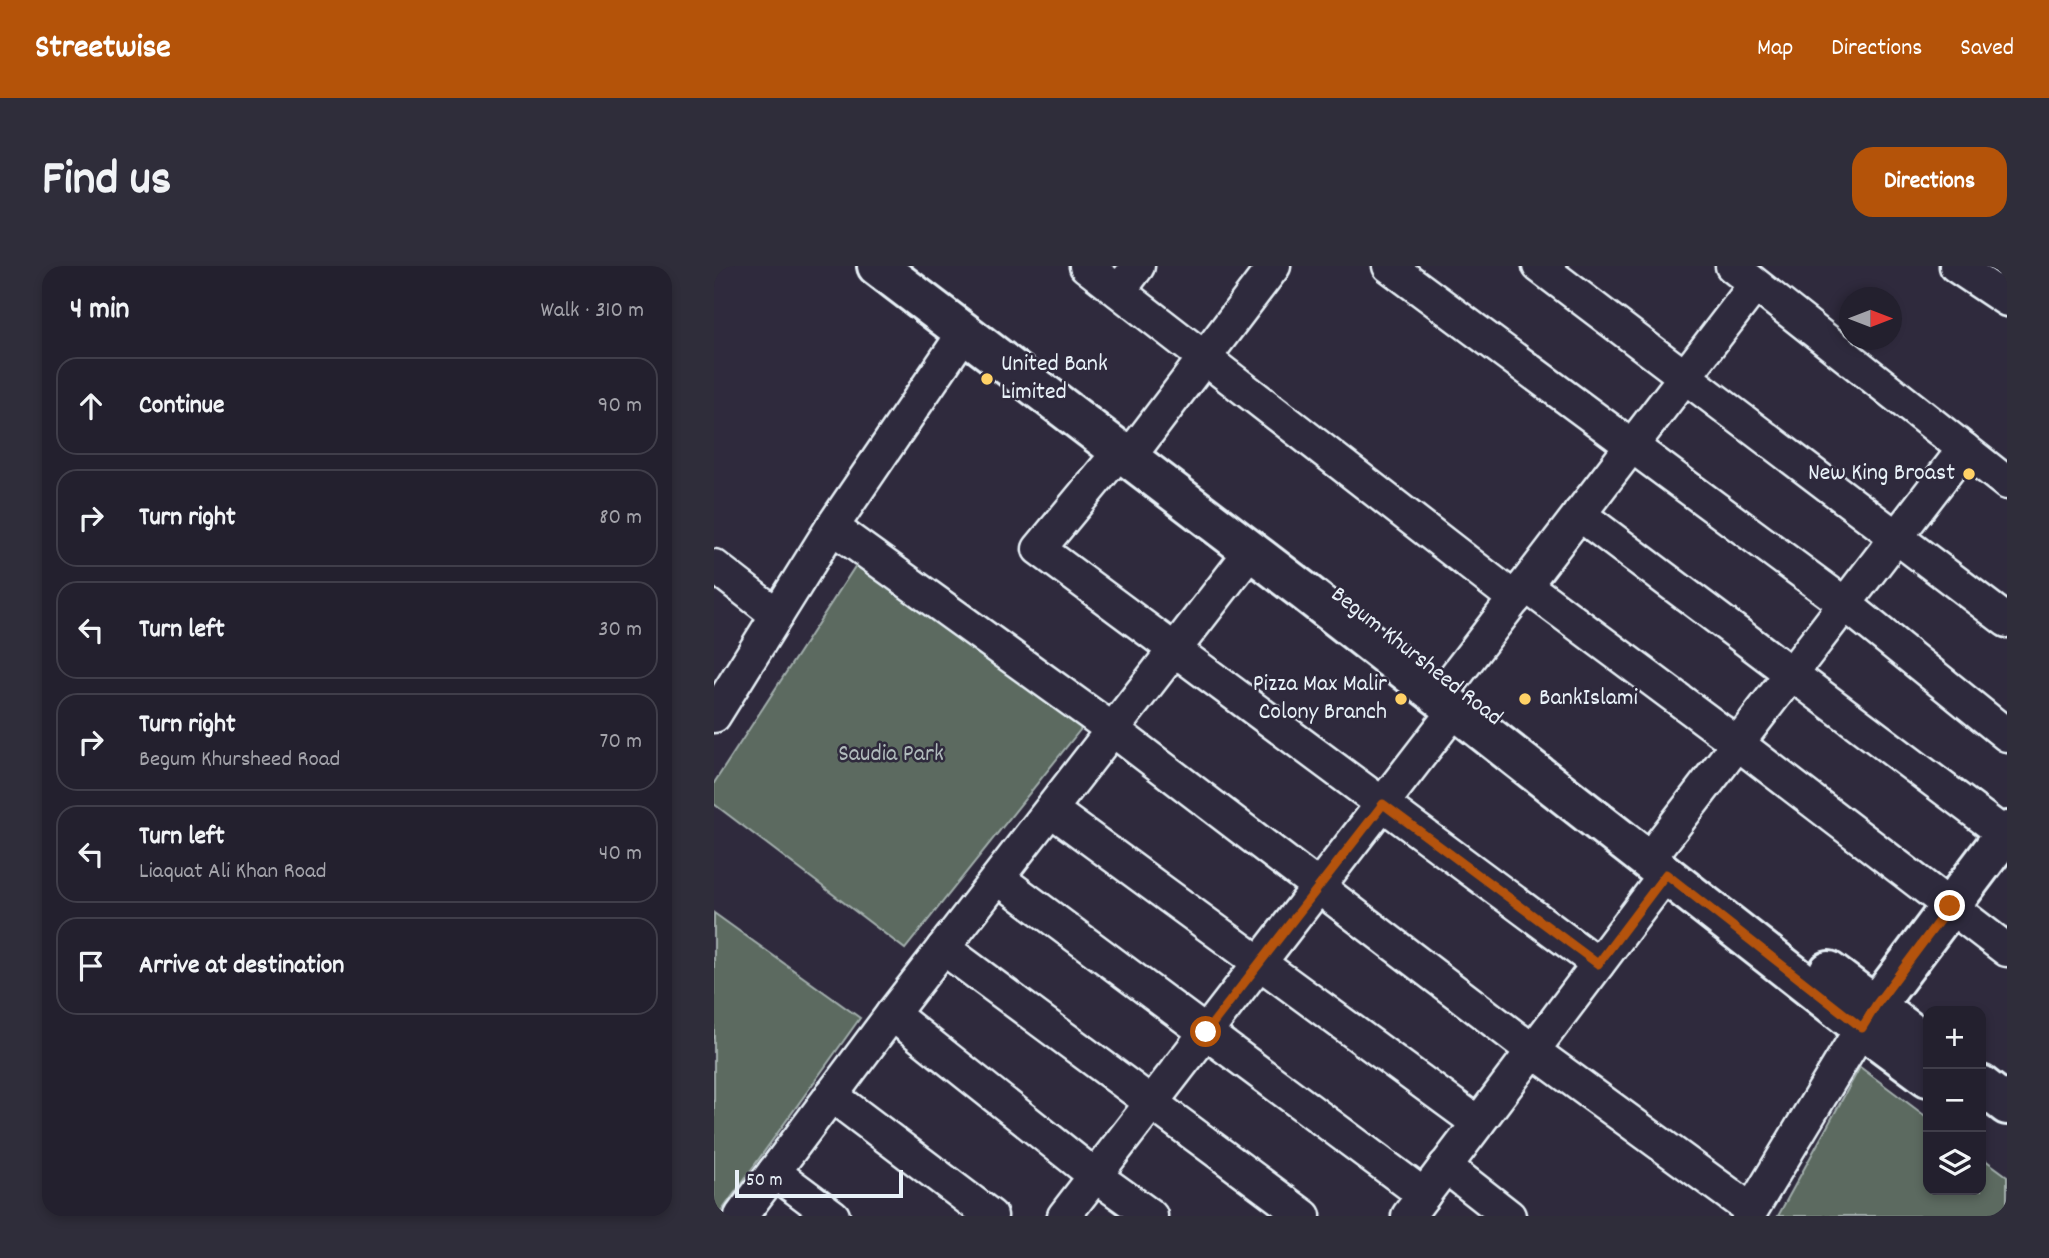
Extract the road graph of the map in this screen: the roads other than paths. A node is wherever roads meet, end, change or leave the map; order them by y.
1 (877, 266) edge
2 (907, 266) edge
3 (1086, 266) edge
4 (1138, 266) edge
5 (1274, 266) edge
6 (1389, 266) edge
7 (1539, 266) edge
8 (1956, 266) edge
9 (1744, 275) edge
10 (1119, 291) junction
11 (2007, 300) edge
12 (964, 333) junction
13 (1205, 358) junction
14 (1684, 378) junction
15 (1631, 447) junction
16 (1130, 448) junction
17 (1964, 449) junction
18 (2007, 483) edge
19 (1580, 514) junction
20 (832, 527) junction
21 (1897, 537) junction
22 (1251, 551) junction
23 (714, 566) edge
24 (1520, 592) junction
25 (1845, 604) junction
26 (777, 615) junction
27 (2007, 621) edge
28 (1175, 650) junction
29 (1792, 673) junction
30 (722, 683) edge
31 (1452, 697) junction
32 (714, 716) edge
33 (1113, 730) junction
34 (2007, 735) edge
35 (1737, 743) junction
36 (1383, 804) junction
37 (1051, 810) junction
38 (2006, 834) edge
39 (1663, 858) junction
40 (998, 878) junction
41 (1320, 886) junction
42 (1950, 906) junction
43 (943, 948) junction
44 (2007, 950) edge
45 (1260, 963) junction
46 (1598, 964) junction
47 (892, 1014) junction
48 (1869, 1017) junction
49 (1206, 1032) junction
50 (1923, 1043) edge
51 (1533, 1051) junction
52 (1923, 1072) edge
53 (1986, 1089) edge
54 (831, 1095) junction
55 (1151, 1103) junction
56 (2007, 1105) edge
57 (1986, 1119) edge
58 (1478, 1123) junction
59 (2007, 1135) edge
60 (1445, 1166) junction
61 (774, 1172) junction
62 (1094, 1175) junction
63 (1416, 1205) edge
64 (1749, 1213) edge
65 (741, 1216) edge
66 (833, 1216) edge
67 (991, 1216) edge
68 (1064, 1216) edge
69 (1152, 1216) edge
70 (1304, 1216) edge
71 (1509, 1216) edge

1 - 12 main road, Begum Khursheed Road
2 - 16 main road, Begum Khursheed Road
3 - 10 street
4 - 10 street
5 - 13 street
6 - 15 street
7 - 14 street
8 - 11 street
9 - 14 street
9 - 17 street
10 - 13 street
12 - 16 main road, Begum Khursheed Road
12 - 20 street
13 - 16 street
13 - 24 street
14 - 15 street
14 - 21 street
15 - 19 street
15 - 25 street
16 - 22 main road, Begum Khursheed Road
16 - 28 street
16 - 31 main road, Begum Khursheed Road
17 - 18 street
17 - 21 street
19 - 24 street
19 - 29 street
20 - 26 street
20 - 33 street
21 - 25 street
21 - 27 street
22 - 28 street
22 - 31 main road, Begum Khursheed Road
23 - 26 street
24 - 31 street
24 - 35 street
25 - 29 street
25 - 34 street
26 - 30 street
28 - 33 street
28 - 36 street
29 - 35 street
29 - 38 street
30 - 32 street
31 - 36 street
31 - 39 main road, Begum Khursheed Road
33 - 37 street
33 - 41 street
35 - 39 street
35 - 42 street
36 - 41 street
36 - 46 street
37 - 40 street
37 - 45 street
38 - 42 main road
39 - 46 street
39 - 48 main road, Begum Khursheed Road
40 - 43 street
40 - 49 street
41 - 45 street
41 - 51 street
42 - 44 street
42 - 48 main road
43 - 47 street
43 - 55 street
45 - 49 street
45 - 58 street
46 - 51 street
47 - 54 street
47 - 62 street
48 - 50 main road, Begum Khursheed Road
48 - 52 main road
48 - 64 street
49 - 55 street
49 - 63 street
51 - 58 street
51 - 64 street
53 - 56 main road
54 - 61 street
54 - 67 street
55 - 62 street
55 - 70 street
57 - 59 main road
58 - 60 street
60 - 63 street
60 - 71 street
61 - 65 street
61 - 66 street
62 - 68 street
62 - 69 street

